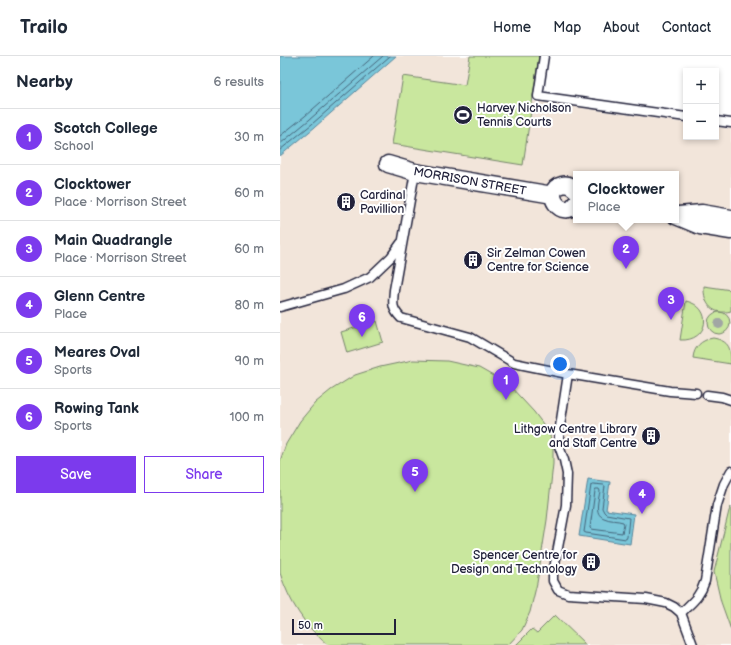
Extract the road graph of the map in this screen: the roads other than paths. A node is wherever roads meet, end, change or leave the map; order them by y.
1 (544, 56) edge
2 (683, 117) edge
3 (719, 121) edge
4 (731, 123) edge
5 (388, 164) dead end
6 (415, 172) junction
7 (573, 187) edge
8 (553, 195) junction
9 (573, 206) edge
10 (679, 216) edge
11 (679, 217) edge
12 (731, 218) edge
13 (731, 231) edge
14 (403, 241) junction
15 (280, 308) edge
16 (568, 374) junction
17 (696, 393) dead end
18 (707, 395) dead end
19 (731, 400) edge
20 (731, 471) edge
21 (681, 613) junction
22 (693, 645) edge

1 - 2 lane
3 - 4 lane
5 - 6 street, MORRISON STREET
6 - 8 street, MORRISON STREET
6 - 14 lane
7 - 8 street
8 - 9 street
10 - 12 street
11 - 13 street
14 - 15 lane
14 - 16 lane
16 - 17 lane
16 - 21 lane
18 - 19 lane
20 - 21 lane
21 - 22 lane

